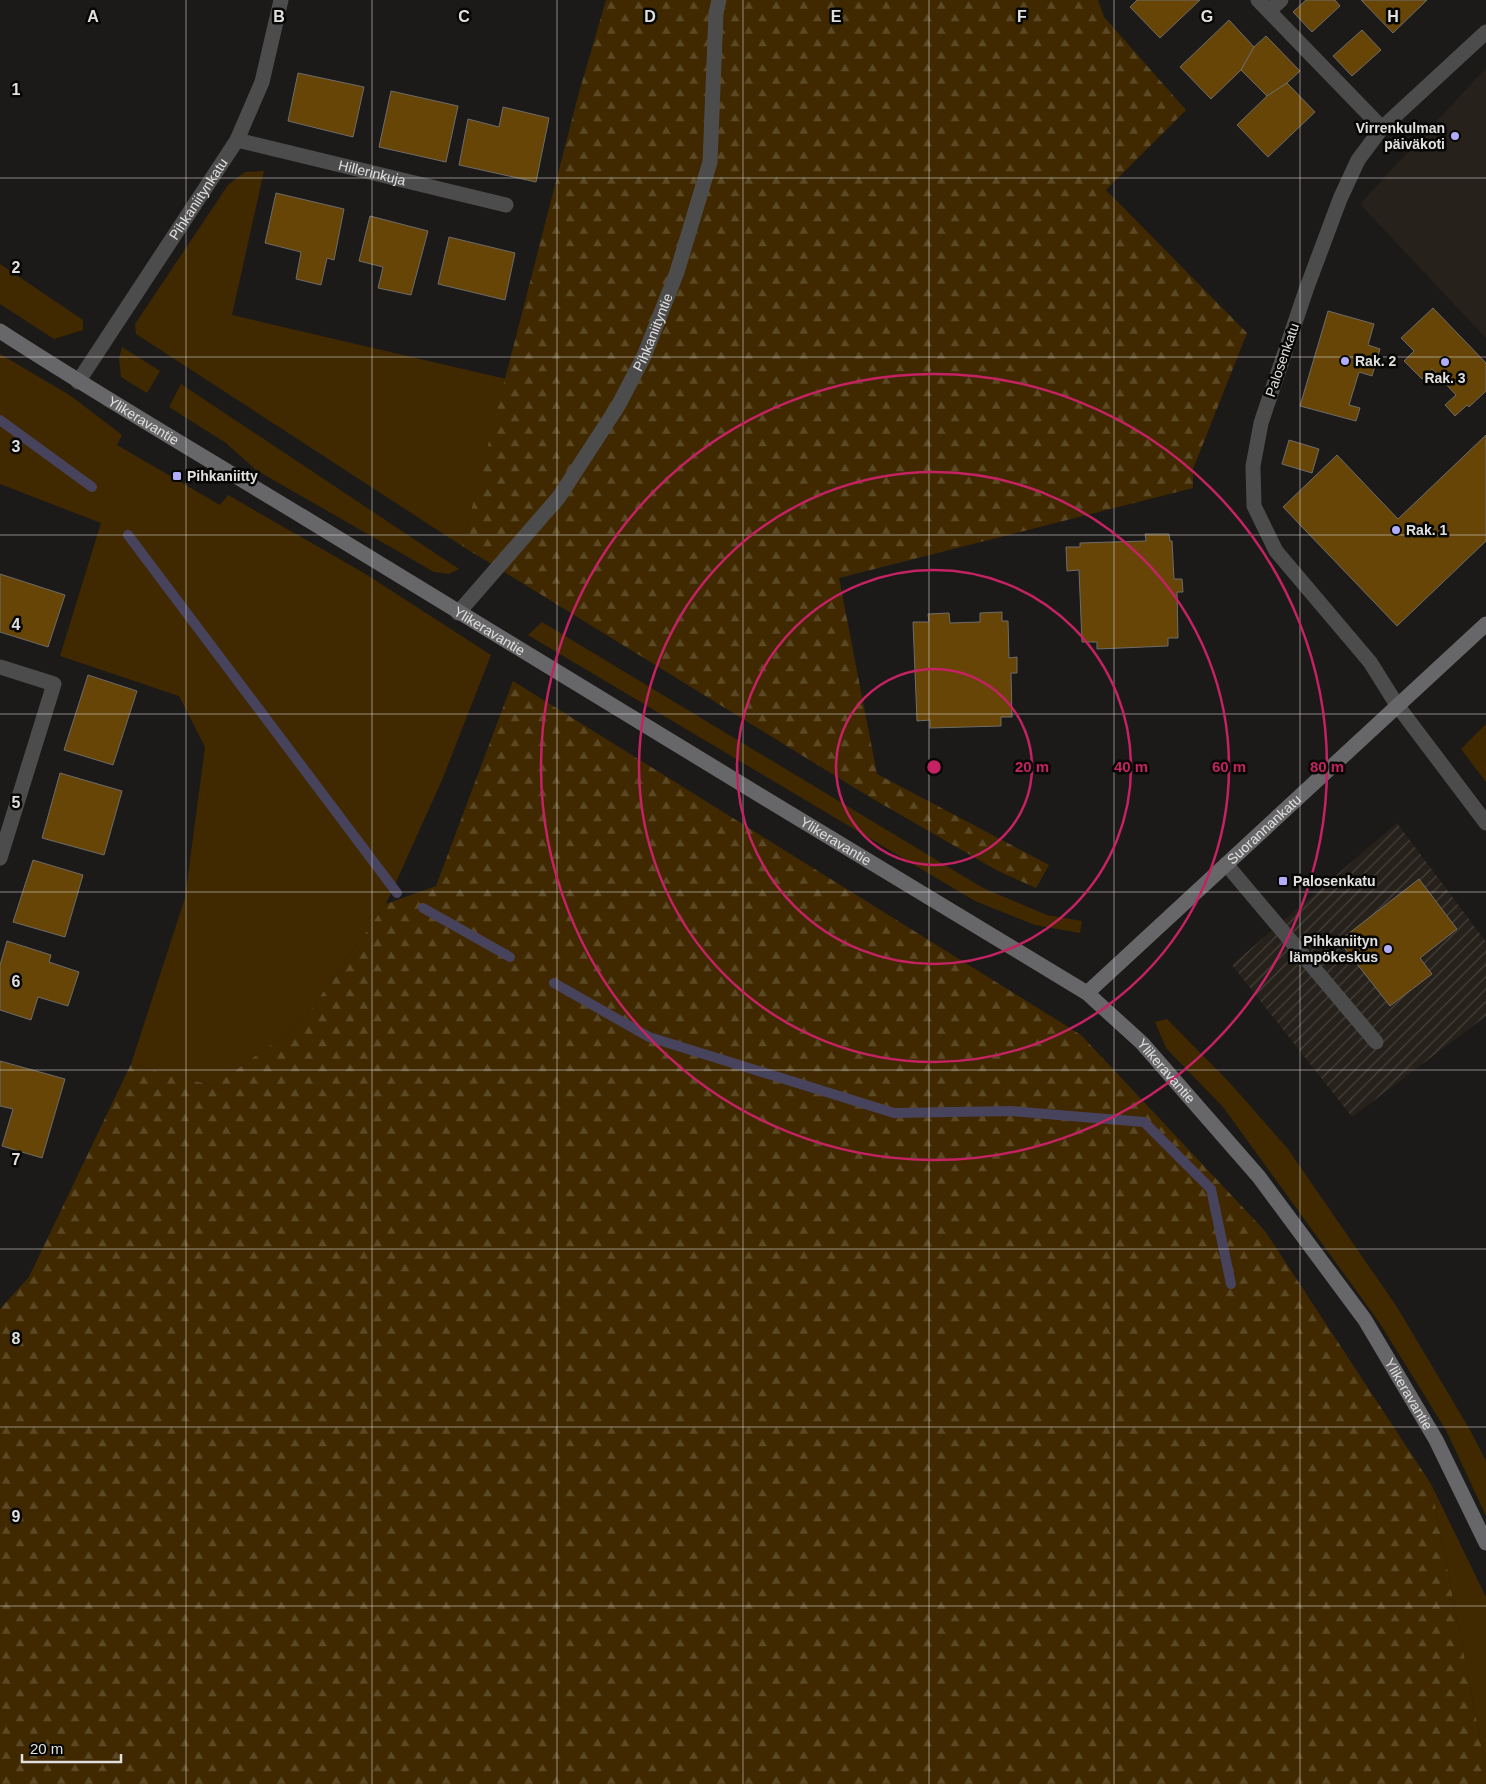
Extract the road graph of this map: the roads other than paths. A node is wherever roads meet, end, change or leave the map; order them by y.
1 (281, 0) edge
2 (719, 0) edge
3 (1258, 0) edge
4 (1281, 0) edge
5 (1268, 11) junction
6 (1486, 32) edge
7 (1382, 128) junction
8 (237, 140) junction
9 (506, 205) dead end
10 (0, 331) edge
11 (78, 382) junction
12 (458, 612) junction
13 (1486, 624) edge
14 (0, 667) edge
15 (1397, 705) junction
16 (1486, 823) edge
17 (0, 858) edge
18 (1226, 864) junction
19 (1087, 993) junction
20 (1376, 1042) dead end
21 (1486, 1543) edge

1 - 8 street, Pihkaniitynkatu
2 - 12 street, Pihkaniityntie
3 - 5 street
4 - 5 street
5 - 7 street
6 - 7 street, Palosenkatu
7 - 15 street, Palosenkatu
8 - 9 street, Hillerinkuja
8 - 11 street, Pihkaniitynkatu
10 - 11 street, Ylikeravantie
11 - 12 street, Ylikeravantie
12 - 19 street, Ylikeravantie
13 - 15 street, Suorannankatu
14 - 17 street
15 - 16 street, Palosenkatu
15 - 18 street, Suorannankatu
18 - 19 street, Suorannankatu
18 - 20 street
19 - 21 street, Ylikeravantie

